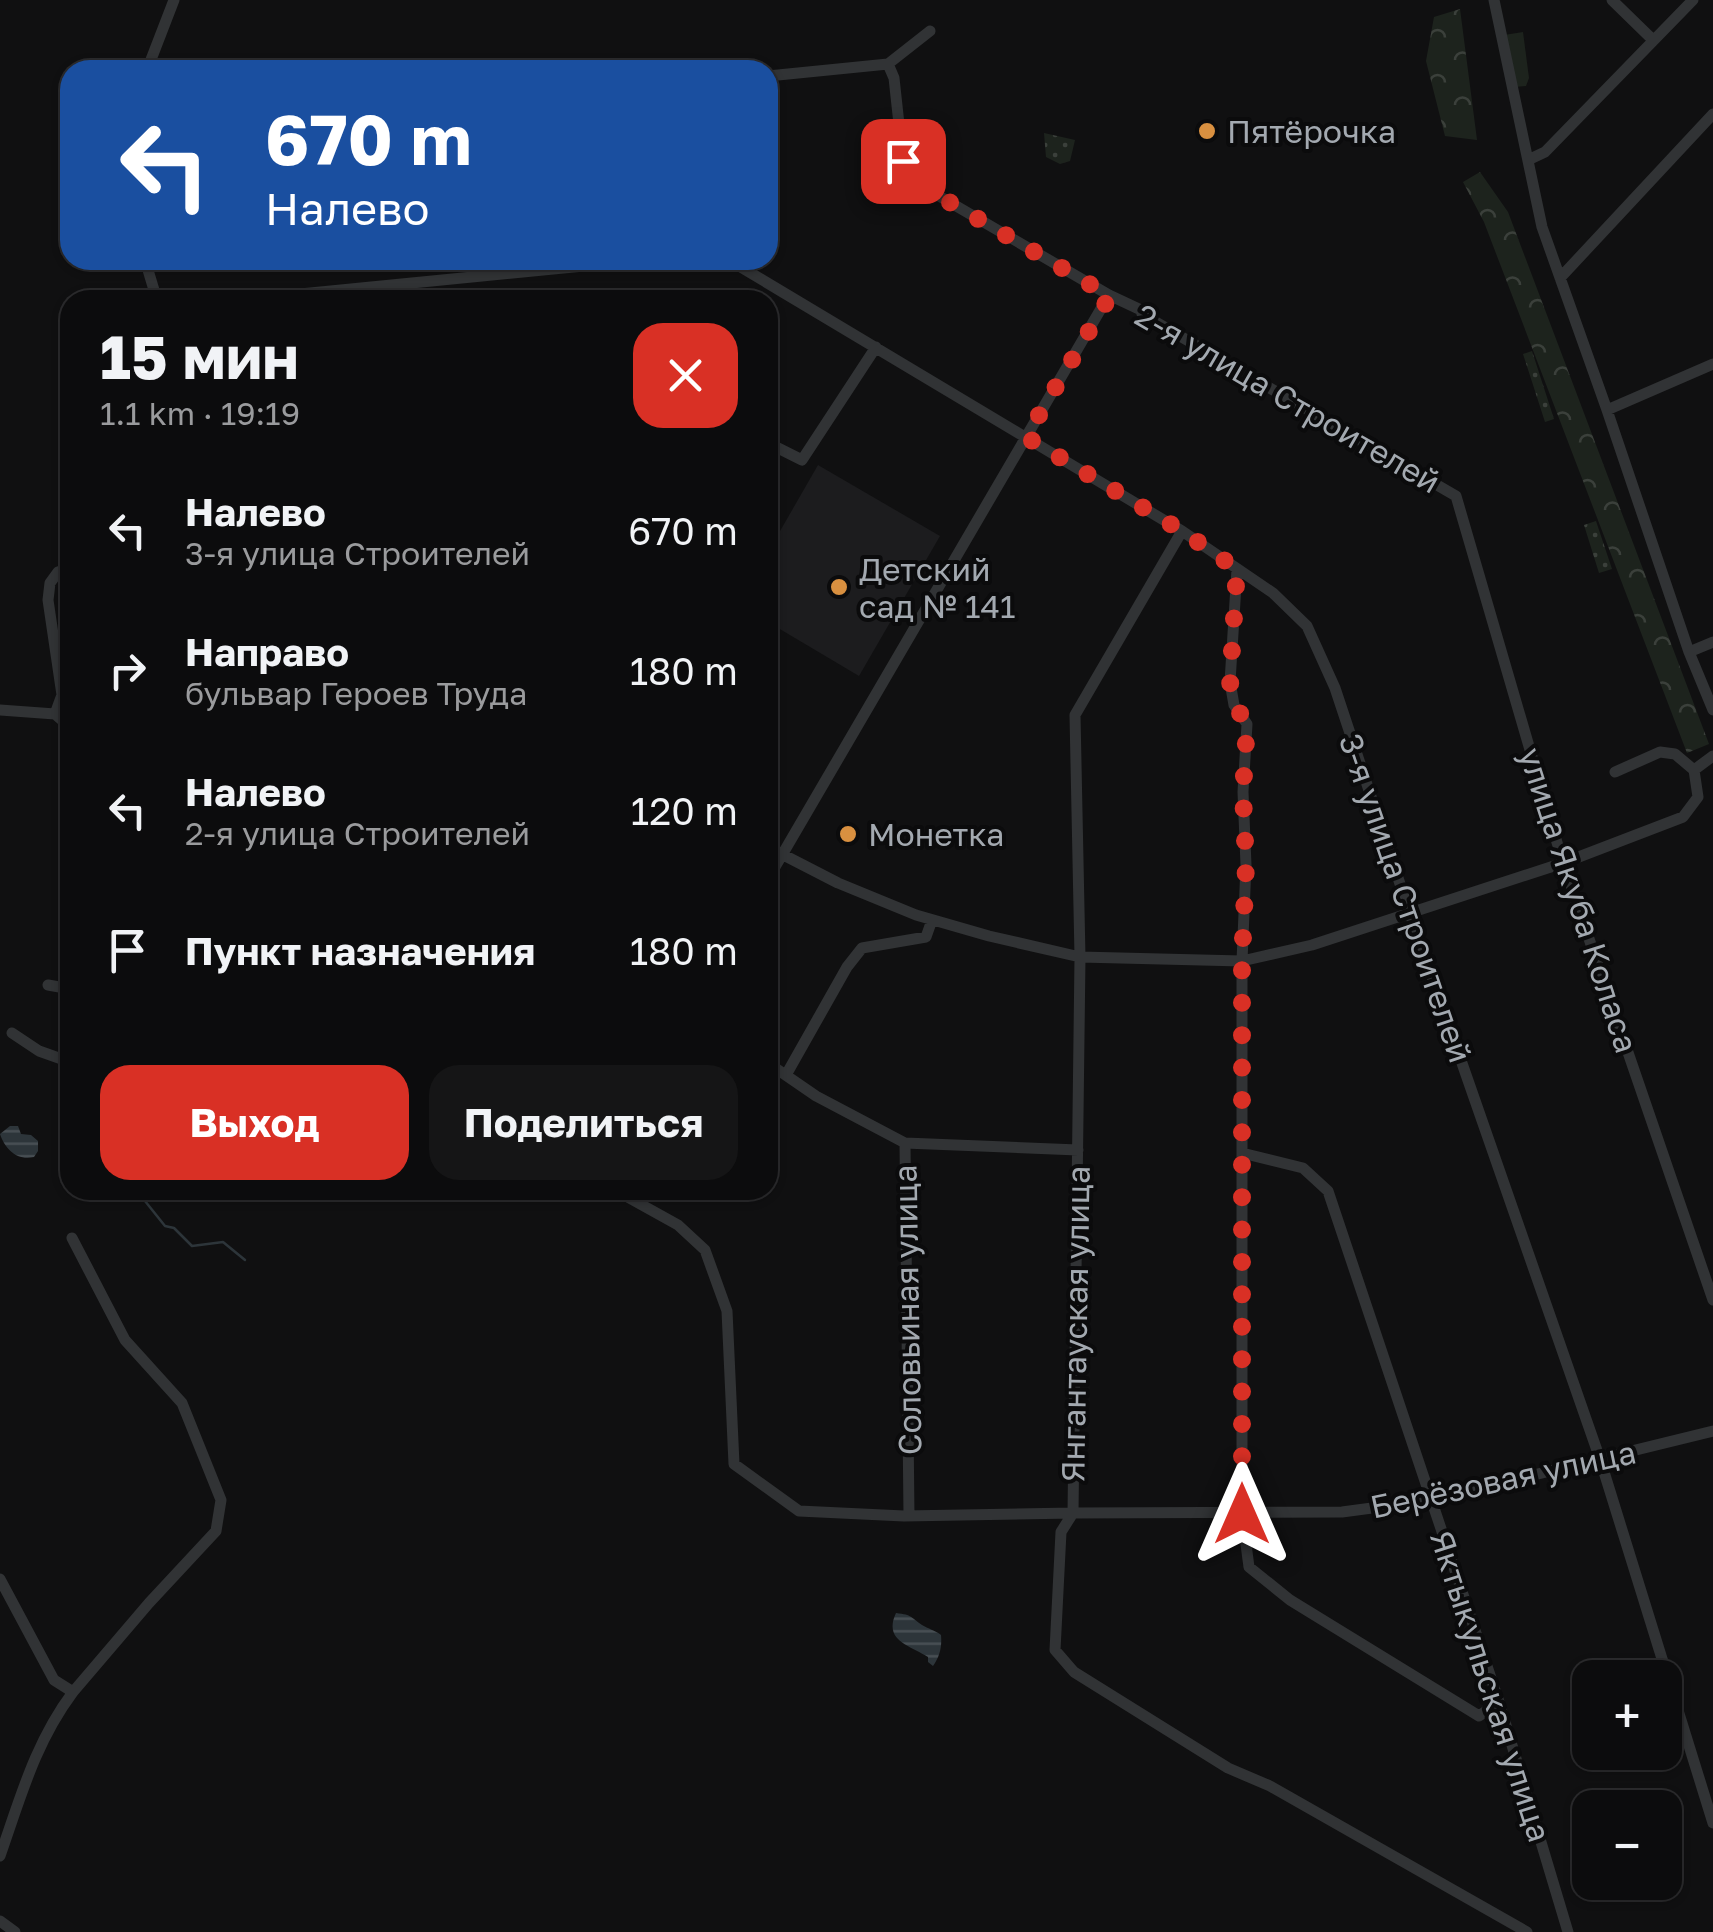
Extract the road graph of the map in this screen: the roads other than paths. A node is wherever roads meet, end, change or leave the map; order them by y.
1 (174, 0) edge
2 (1494, 0) edge
3 (1612, 0) edge
4 (1694, 0) edge
5 (930, 31) dead end
6 (1654, 40) junction
7 (151, 60) edge
8 (888, 64) junction
9 (778, 75) edge
10 (1713, 114) edge
11 (1528, 160) junction
12 (544, 270) edge
13 (746, 270) edge
14 (1560, 278) junction
15 (341, 290) edge
16 (1110, 296) junction
17 (876, 348) junction
18 (1713, 364) edge
19 (1608, 410) junction
20 (1026, 437) junction
21 (778, 448) edge
22 (1456, 496) joint
23 (1182, 531) junction
24 (1237, 569) junction
25 (60, 571) edge
26 (1713, 642) edge
27 (1690, 652) junction
28 (60, 681) edge
29 (60, 700) edge
30 (0, 710) edge
31 (1713, 710) edge
32 (55, 714) junction
33 (60, 718) edge
34 (1713, 756) edge
35 (1694, 770) junction
36 (1615, 772) dead end
37 (778, 853) edge
38 (781, 855) junction
39 (778, 861) edge
40 (1563, 863) junction
41 (1410, 914) junction
42 (932, 920) junction
43 (1080, 957) junction
44 (1242, 962) junction
45 (48, 984) dead end
46 (60, 987) edge
47 (12, 1033) dead end
48 (60, 1058) edge
49 (778, 1070) edge
50 (786, 1075) junction
51 (905, 1143) junction
52 (1078, 1150) junction
53 (1242, 1152) junction
54 (633, 1200) edge
55 (72, 1238) dead end
56 (1713, 1300) edge
57 (1713, 1431) edge
58 (1600, 1459) junction
59 (1432, 1500) junction
60 (1073, 1513) junction
61 (1242, 1514) junction
62 (909, 1516) junction
63 (0, 1580) edge
64 (74, 1692) junction
65 (1498, 1702) junction
66 (1713, 1823) edge
67 (0, 1856) edge
68 (0, 1921) edge
69 (15, 1932) edge
70 (1527, 1932) edge
71 (1568, 1932) edge

1 - 7 street
2 - 11 street
3 - 6 street
4 - 6 street
5 - 8 street
6 - 11 street
8 - 9 street
8 - 16 street, 2-я улица Строителей
10 - 14 street
11 - 14 street
12 - 15 street
13 - 17 street, 3-я улица Строителей
14 - 19 street
16 - 20 street
16 - 22 street, 2-я улица Строителей
17 - 20 street, 3-я улица Строителей
17 - 21 street
18 - 19 street
19 - 27 street
20 - 23 street, 3-я улица Строителей
20 - 38 street
22 - 40 street, улица Якуба Коласа
23 - 24 street, 3-я улица Строителей
23 - 43 street, Янгантауская улица
24 - 41 street, 3-я улица Строителей
24 - 44 street
25 - 28 street
26 - 27 street
27 - 31 street
29 - 32 street
30 - 32 street
32 - 33 street
34 - 35 street
35 - 36 street
35 - 40 street
37 - 38 street
38 - 39 street
38 - 42 street
40 - 41 street
40 - 56 street, улица Якуба Коласа
41 - 44 street
41 - 58 street, 3-я улица Строителей
42 - 43 street
42 - 50 street
43 - 44 street
43 - 52 street, Янгантауская улица
44 - 53 street
45 - 46 street
47 - 48 street
49 - 50 street, Соловьиная улица
50 - 51 street, Соловьиная улица
51 - 52 street
51 - 62 street, Соловьиная улица
52 - 60 street, Янгантауская улица
53 - 59 street, Яктыкульская улица
53 - 61 street
54 - 62 street, Берёзовая улица
55 - 64 street
57 - 58 street, Берёзовая улица
58 - 59 street, Берёзовая улица
58 - 66 street, 3-я улица Строителей
59 - 61 street, Берёзовая улица
59 - 65 street, Яктыкульская улица
60 - 61 street, Берёзовая улица
60 - 62 street, Берёзовая улица
60 - 70 street, Янгантауская улица
61 - 65 street
63 - 64 street
64 - 67 street
65 - 71 street, Яктыкульская улица
68 - 69 street

